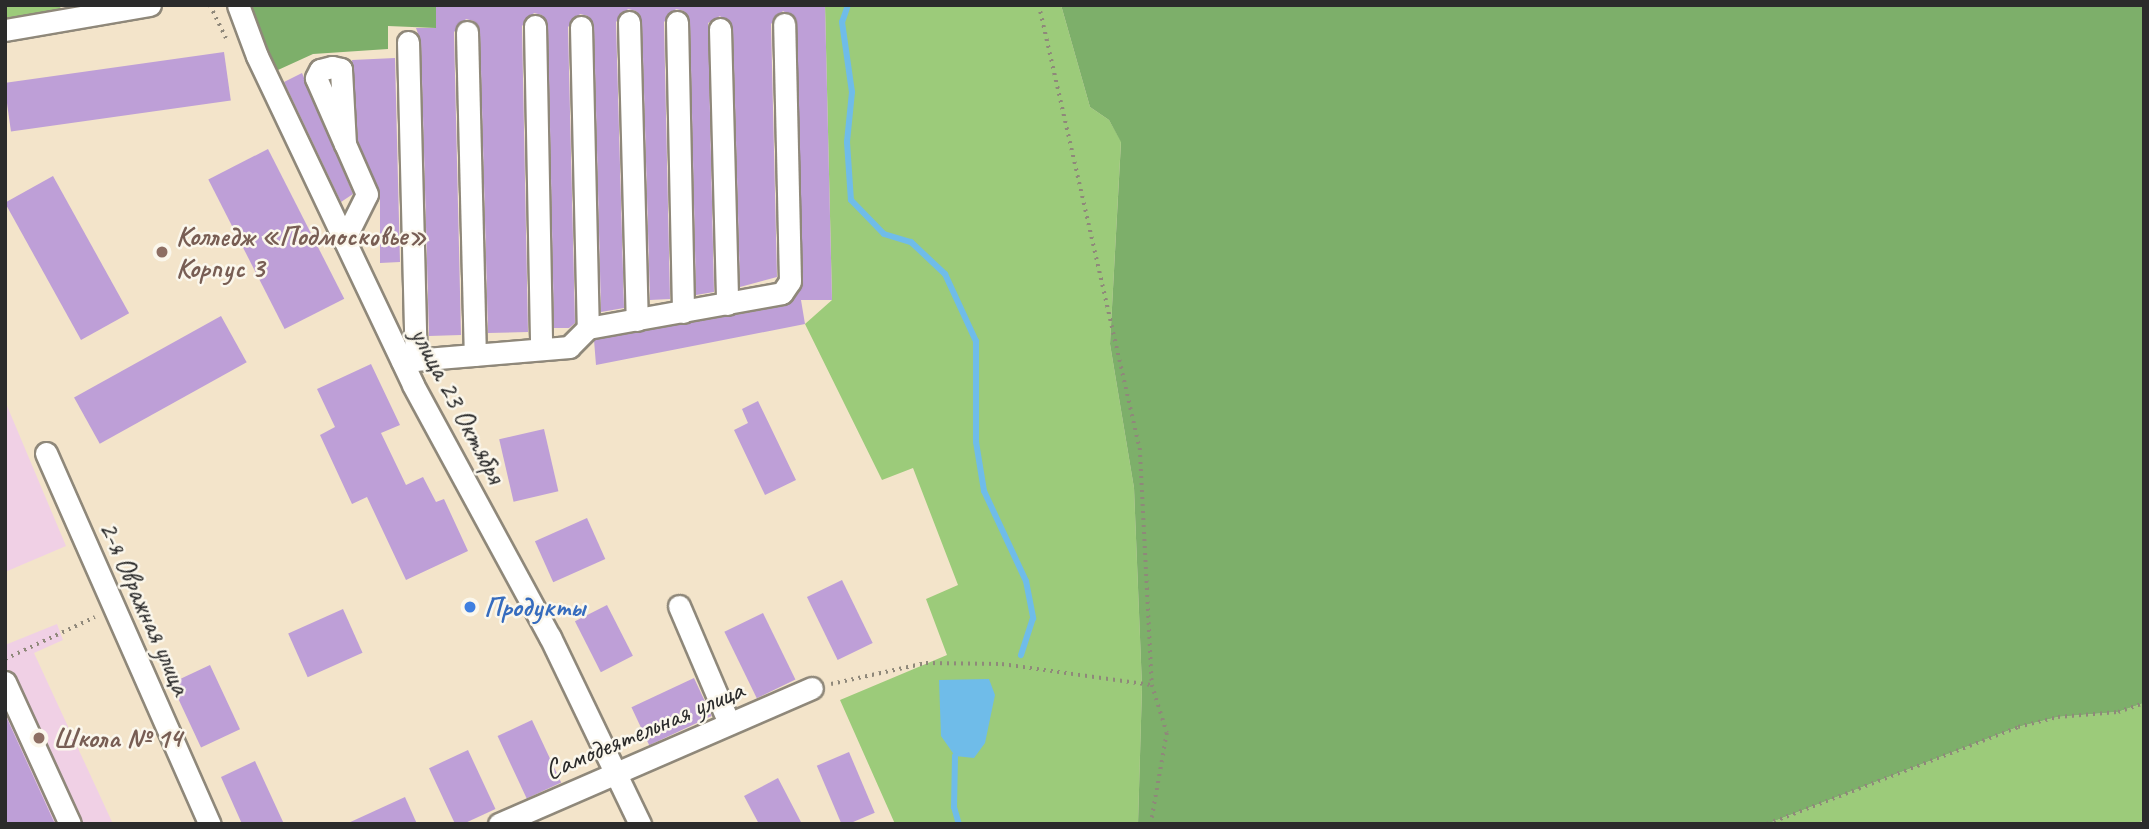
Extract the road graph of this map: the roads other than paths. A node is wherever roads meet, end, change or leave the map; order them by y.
1 (150, 5) edge
2 (238, 5) edge
3 (629, 22) dead end
4 (677, 22) dead end
5 (784, 24) dead end
6 (535, 26) dead end
7 (581, 27) dead end
8 (720, 29) dead end
9 (5, 30) edge
10 (467, 32) dead end
11 (408, 42) dead end
12 (345, 144) dead end
13 (344, 240) junction
14 (727, 304) junction
15 (683, 312) junction
16 (637, 320) junction
17 (588, 328) junction
18 (541, 349) junction
19 (475, 355) junction
20 (409, 360) junction
21 (46, 453) dead end
22 (680, 606) dead end
23 (5, 682) edge
24 (812, 688) road end
25 (729, 723) junction
26 (617, 771) junction
27 (70, 824) edge
28 (211, 824) edge
29 (499, 824) edge
30 (640, 824) edge

1 - 9 street
2 - 13 street, улица 23 Октября
3 - 16 street
4 - 15 street
5 - 14 street
6 - 18 street
7 - 17 street
8 - 14 street
10 - 19 street
11 - 20 street
12 - 13 street
13 - 20 street, улица 23 Октября
14 - 15 street
15 - 16 street
16 - 17 street
17 - 18 street
18 - 19 street
19 - 20 street
20 - 26 street, улица 23 Октября
21 - 28 street, 2-я Овражная улица
22 - 25 street
23 - 27 street
24 - 25 street, Самодеятельная улица
25 - 26 street, Самодеятельная улица
26 - 29 street, Самодеятельная улица
26 - 30 street, улица 23 Октября

